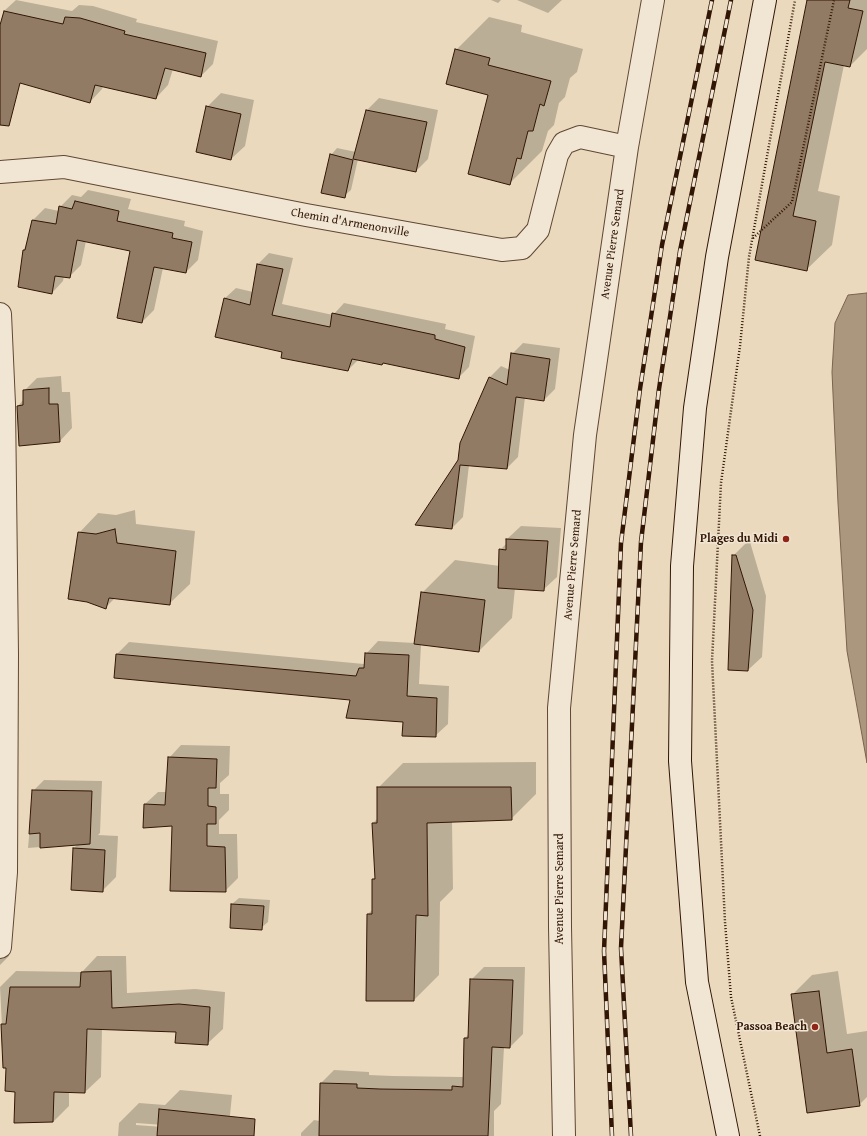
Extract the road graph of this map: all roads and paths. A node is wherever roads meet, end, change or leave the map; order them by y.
1 (653, 0) edge
2 (765, 0) edge
3 (795, 0) edge
4 (834, 0) edge
5 (627, 147) junction
6 (0, 172) edge
7 (752, 239) junction
8 (0, 314) edge
9 (0, 947) edge
10 (564, 1136) edge
11 (728, 1136) edge
12 (760, 1136) edge

1 - 5 street, Avenue Pierre Semard
2 - 11 street
3 - 7 path
4 - 7 path
5 - 6 street, Chemin d'Armenonville
5 - 10 street, Avenue Pierre Semard
7 - 12 path
8 - 9 street

